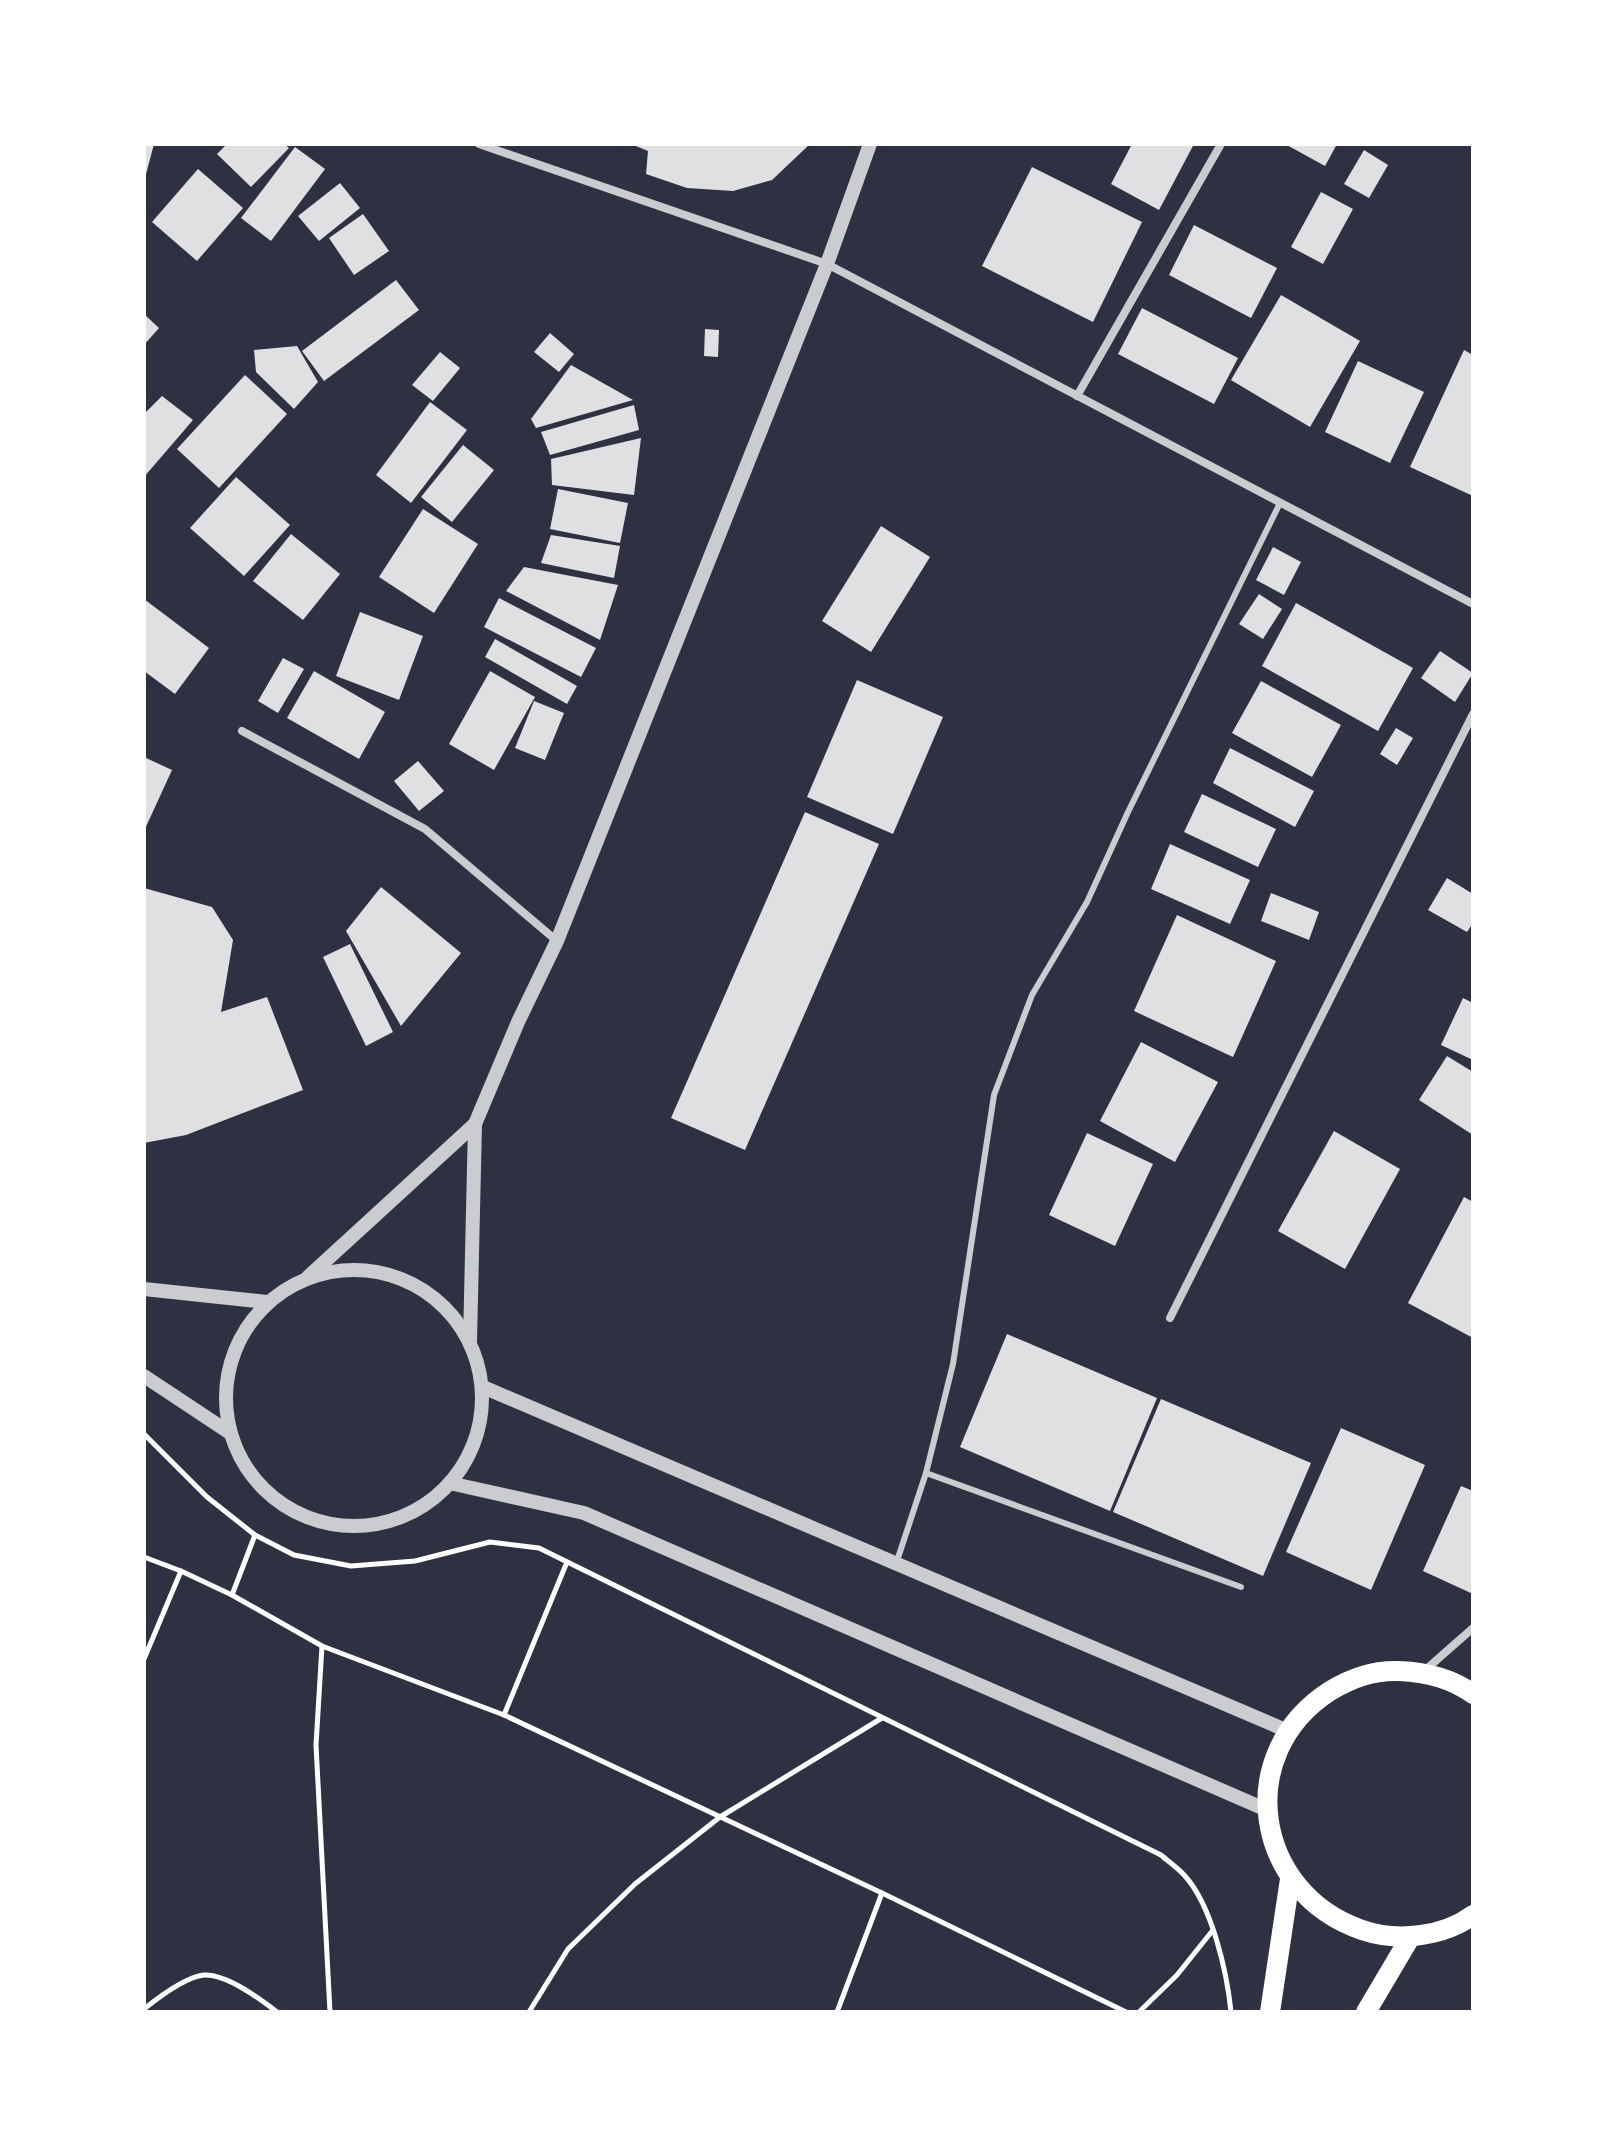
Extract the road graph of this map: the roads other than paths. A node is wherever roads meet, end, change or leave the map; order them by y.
1 (479, 144) edge
2 (870, 144) edge
3 (1221, 144) edge
4 (827, 264) junction
5 (1077, 396) junction
6 (1280, 503) junction
7 (1473, 604) edge
8 (1473, 714) edge
9 (242, 731) dead end
10 (557, 941) junction
11 (475, 1124) junction
12 (308, 1277) junction
13 (144, 1289) edge
14 (267, 1302) junction
15 (1170, 1318) dead end
16 (470, 1341) junction
17 (144, 1376) edge
18 (483, 1387) junction
19 (230, 1433) junction
20 (926, 1473) junction
21 (454, 1484) junction
22 (896, 1564) junction
23 (1241, 1587) dead end
24 (1473, 1628) edge
25 (1423, 1672) junction
26 (1473, 1694) edge
27 (1288, 1731) junction
28 (1267, 1810) junction
29 (1290, 1879) junction
30 (1472, 1917) edge
31 (1411, 1936) junction
32 (1270, 2012) edge
33 (1366, 2012) edge

1 - 4 street
2 - 4 street
3 - 5 street
4 - 5 street
4 - 10 street
5 - 6 street
6 - 7 street
6 - 20 lane
8 - 15 street
9 - 10 street
10 - 11 street
11 - 12 street
11 - 16 street
12 - 14 street
12 - 16 street
13 - 14 street
14 - 19 street
16 - 18 street
17 - 19 street
18 - 21 street
18 - 22 street
19 - 21 street
20 - 22 lane
20 - 23 lane
21 - 28 street
22 - 27 street
24 - 25 street
25 - 26 main road
25 - 27 main road
27 - 28 main road
28 - 29 main road
29 - 31 main road
29 - 32 main road
30 - 31 main road
31 - 33 main road

